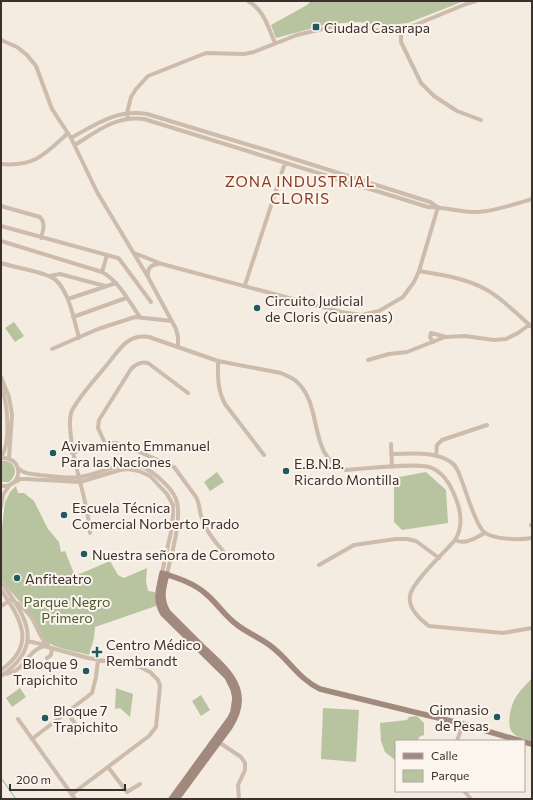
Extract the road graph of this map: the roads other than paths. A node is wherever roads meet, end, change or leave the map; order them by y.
1 (248, 1) edge
2 (476, 1) edge
3 (400, 29) junction
4 (1, 40) edge
5 (275, 43) junction
6 (127, 113) junction
7 (128, 118) junction
8 (480, 120) dead end
9 (68, 133) junction
10 (71, 138) junction
11 (75, 145) junction
12 (285, 163) junction
13 (1, 164) edge
14 (532, 199) edge
15 (1, 206) edge
16 (438, 207) junction
17 (1, 226) edge
18 (41, 238) junction
19 (1, 241) edge
20 (134, 253) junction
21 (107, 255) junction
22 (1, 263) edge
23 (162, 264) junction
24 (419, 271) junction
25 (102, 272) junction
26 (50, 276) junction
27 (148, 277) junction
28 (116, 283) junction
29 (105, 286) junction
30 (245, 286) junction
31 (126, 298) junction
32 (68, 299) junction
33 (151, 302) dead end
34 (73, 317) junction
35 (140, 317) junction
36 (172, 322) junction
37 (530, 326) edge
38 (446, 337) junction
39 (79, 338) junction
40 (433, 342) junction
41 (178, 347) junction
42 (52, 349) dead end
43 (368, 360) dead end
44 (218, 361) junction
45 (1, 377) edge
46 (1, 387) edge
47 (188, 393) dead end
48 (487, 425) dead end
49 (104, 443) junction
50 (391, 444) dead end
51 (72, 453) junction
52 (391, 454) junction
53 (264, 455) dead end
54 (436, 456) junction
55 (1, 457) edge
56 (9, 458) junction
57 (392, 467) junction
58 (18, 468) junction
59 (78, 477) junction
60 (15, 482) junction
61 (80, 482) junction
62 (1, 486) edge
63 (9, 486) junction
64 (1, 507) edge
65 (90, 533) dead end
66 (485, 533) junction
67 (532, 538) edge
68 (455, 540) junction
69 (223, 551) dead end
70 (439, 558) junction
71 (318, 565) dead end
72 (165, 573) junction
73 (1, 582) edge
74 (1, 590) edge
75 (12, 600) junction
76 (1, 606) edge
77 (532, 628) edge
78 (30, 641) junction
79 (50, 647) junction
80 (35, 651) junction
81 (47, 658) dead end
82 (98, 660) junction
83 (1, 670) edge
84 (3, 675) edge
85 (67, 712) junction
86 (18, 719) dead end
87 (463, 724) junction
88 (81, 732) dead end
89 (32, 739) junction
90 (457, 740) edge
91 (518, 740) edge
92 (218, 741) junction
93 (108, 767) junction
94 (140, 784) dead end
95 (72, 794) junction
96 (75, 799) edge
97 (171, 799) edge
98 (177, 799) edge
99 (239, 799) edge

1 - 5 street
2 - 3 street
3 - 5 street
3 - 8 street
4 - 9 street
5 - 6 street
6 - 7 street
6 - 10 street
6 - 16 street
7 - 11 street
7 - 12 street
9 - 10 street
9 - 13 street
10 - 11 street
11 - 20 street
12 - 16 street
12 - 30 street
14 - 16 street
15 - 18 street
16 - 24 street
17 - 18 street
18 - 21 street
19 - 25 street
20 - 23 street
20 - 27 street
21 - 25 street
21 - 33 street
22 - 26 street
23 - 27 street
23 - 30 street
24 - 30 street
24 - 37 street
25 - 28 street
26 - 29 street
26 - 32 street
27 - 36 street
28 - 29 street
28 - 31 street
29 - 32 street
31 - 34 street
31 - 35 street
32 - 34 street
34 - 39 street
35 - 36 street
35 - 39 street
36 - 41 street
37 - 38 street
38 - 40 street
38 - 40 street
39 - 42 street
40 - 43 street
41 - 44 street
41 - 51 street
44 - 53 street
44 - 57 street
45 - 56 street
46 - 55 street
47 - 49 street
48 - 54 street
49 - 51 street
49 - 69 street
50 - 52 street
51 - 59 street
52 - 54 street
52 - 57 street
54 - 66 street
55 - 56 street
56 - 58 street
57 - 68 street
58 - 59 street
58 - 60 street
59 - 61 street
59 - 72 street
60 - 61 street
60 - 63 street
61 - 65 street
61 - 72 street
62 - 63 street
63 - 64 street
66 - 67 street
66 - 68 street
68 - 70 street
70 - 71 street
70 - 77 street
72 - 87 street
72 - 92 street
73 - 75 street
74 - 75 street
75 - 76 street
75 - 78 street
75 - 79 street
75 - 83 street
78 - 79 street
78 - 80 street
78 - 84 street
79 - 80 street
79 - 81 street
79 - 82 street
80 - 84 street
82 - 85 street
82 - 93 street
85 - 88 street
85 - 89 street
86 - 89 street
87 - 90 street
87 - 91 street
89 - 95 street
92 - 97 street
92 - 98 street
92 - 99 street
93 - 94 street
93 - 95 street
95 - 96 street

